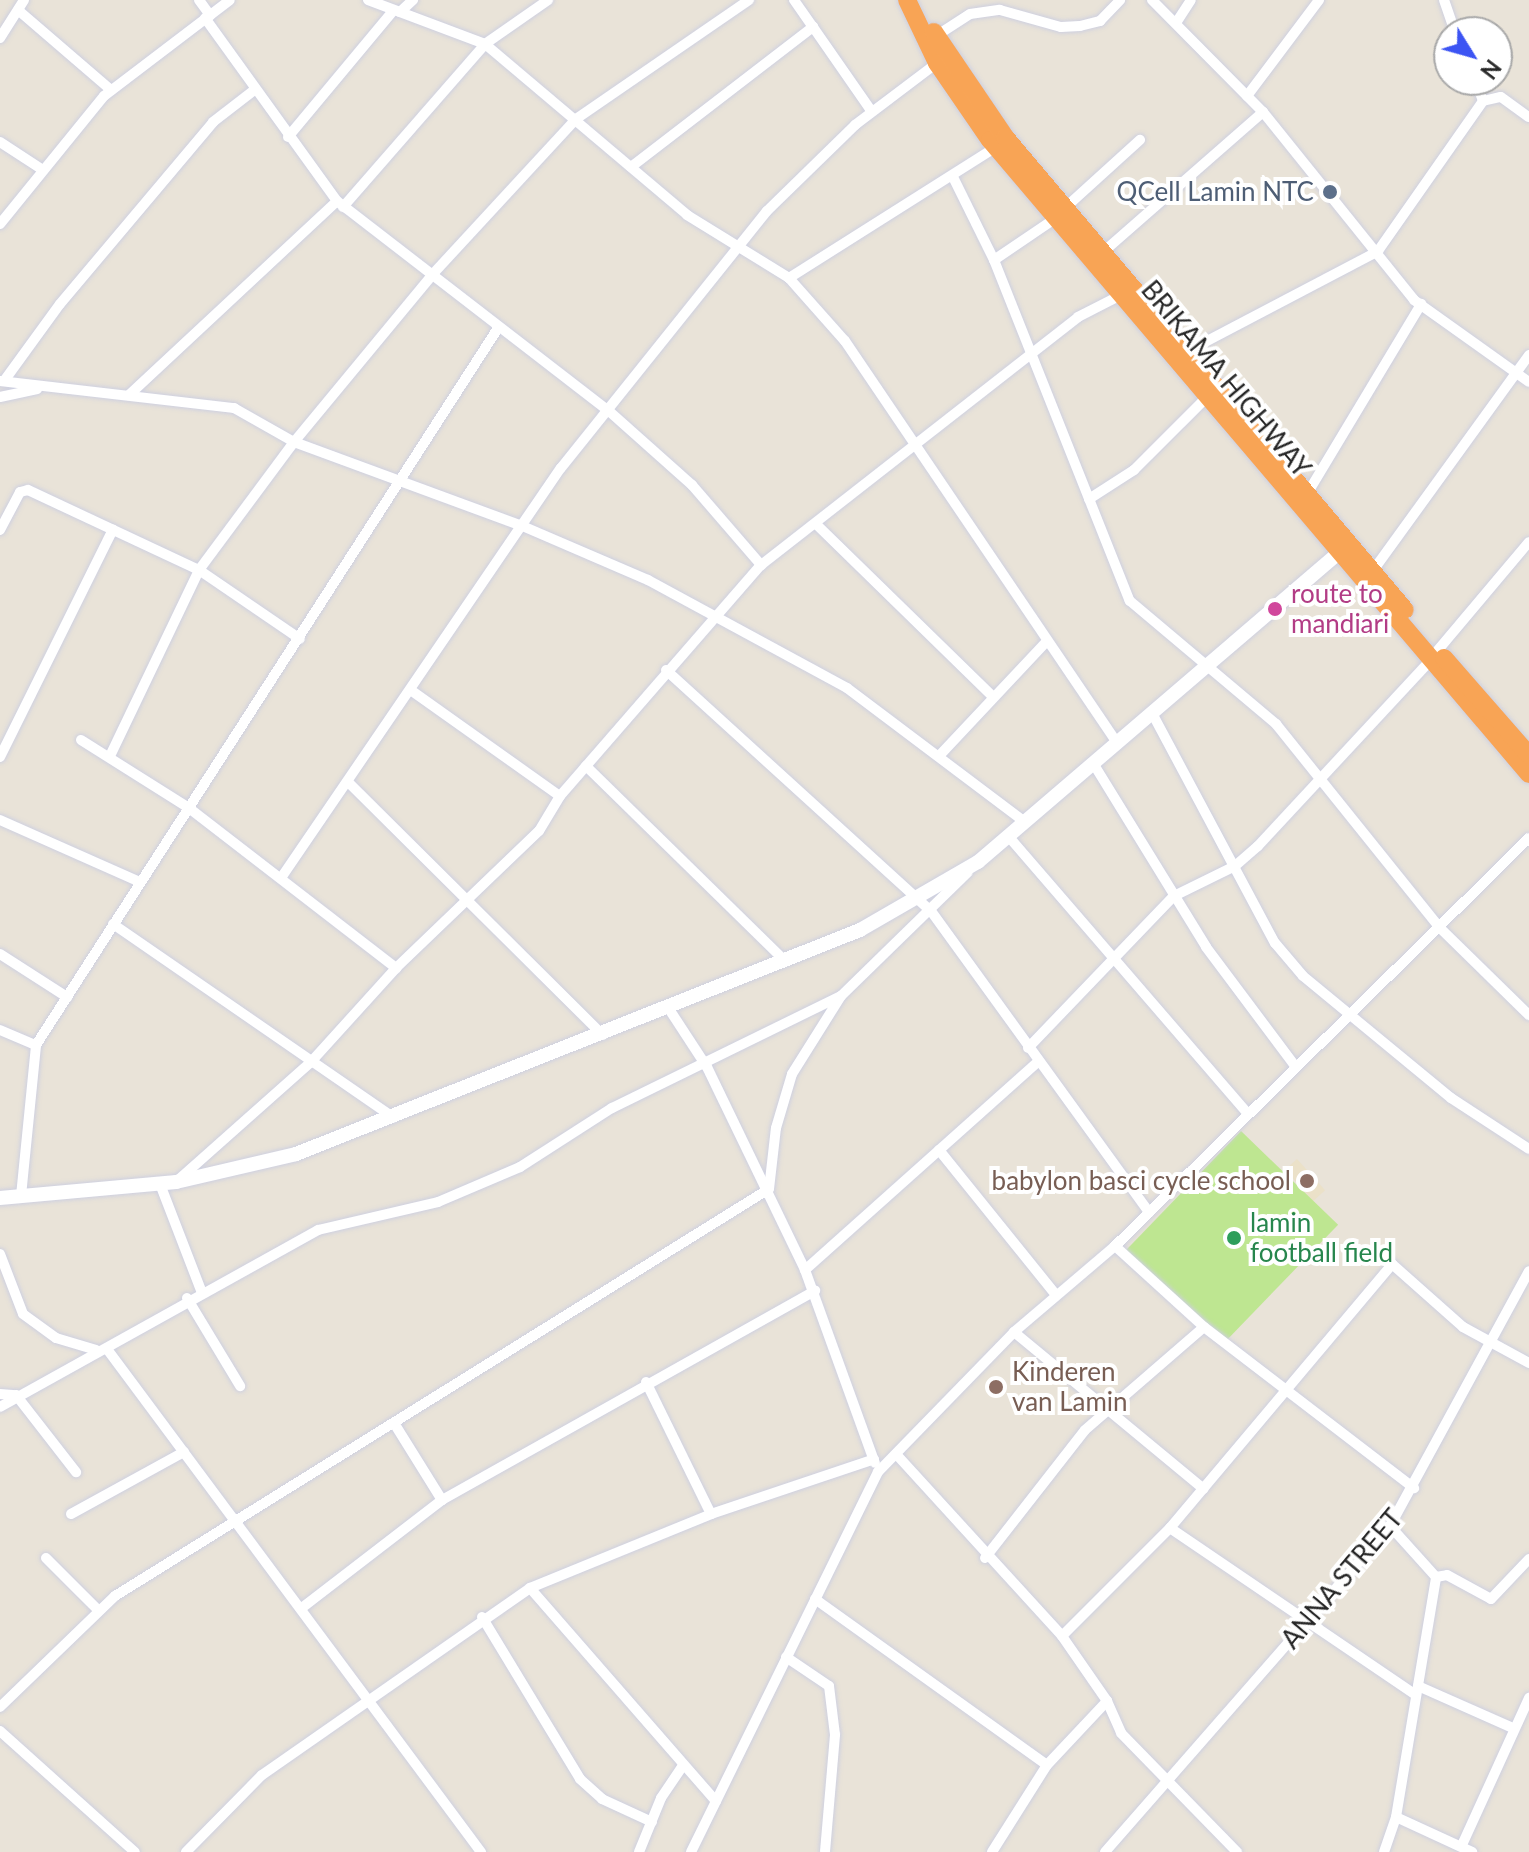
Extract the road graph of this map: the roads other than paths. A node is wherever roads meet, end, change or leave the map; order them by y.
1 (199, 0) edge
2 (230, 0) edge
3 (368, 0) edge
4 (413, 0) edge
5 (548, 0) edge
6 (749, 0) edge
7 (794, 0) edge
8 (907, 0) edge
9 (920, 0) edge
10 (1120, 0) edge
11 (1152, 0) edge
12 (1191, 0) edge
13 (1319, 0) edge
14 (21, 5) edge
15 (397, 12) junction
16 (208, 17) junction
17 (1176, 23) junction
18 (813, 27) junction
19 (936, 36) junction
20 (0, 38) edge
21 (485, 44) junction
22 (937, 63) junction
23 (111, 90) junction
24 (253, 91) junction
25 (1247, 96) junction
26 (1481, 96) edge
27 (1483, 101) junction
28 (872, 112) junction
29 (1263, 112) junction
30 (1529, 117) edge
31 (576, 119) junction
32 (288, 137) junction
33 (1140, 140) dead end
34 (0, 142) edge
35 (996, 147) junction
36 (631, 167) junction
37 (43, 170) junction
38 (953, 177) junction
39 (340, 204) junction
40 (1061, 213) junction
41 (0, 224) edge
42 (738, 249) junction
43 (1378, 251) junction
44 (1102, 253) junction
45 (994, 260) junction
46 (432, 275) junction
47 (789, 278) junction
48 (1121, 295) junction
49 (1421, 304) junction
50 (498, 328) junction
51 (1031, 352) junction
52 (1186, 352) junction
53 (1529, 355) edge
54 (1517, 372) junction
55 (2, 381) edge
56 (1529, 382) edge
57 (42, 387) junction
58 (129, 395) junction
59 (0, 397) edge
60 (1207, 397) junction
61 (609, 411) junction
62 (294, 442) junction
63 (916, 443) junction
64 (404, 480) junction
65 (1307, 494) junction
66 (1089, 499) junction
67 (520, 525) junction
68 (817, 525) junction
69 (113, 529) junction
70 (0, 530) edge
71 (1529, 542) edge
72 (1344, 548) junction
73 (761, 565) junction
74 (199, 570) junction
75 (1372, 572) junction
76 (713, 617) junction
77 (300, 639) junction
78 (1047, 641) junction
79 (1434, 655) junction
80 (1210, 665) junction
81 (666, 670) junction
82 (412, 691) junction
83 (992, 696) junction
84 (1152, 713) junction
85 (81, 740) dead end
86 (1117, 743) junction
87 (1529, 755) edge
88 (110, 756) junction
89 (939, 756) junction
90 (0, 757) edge
91 (1093, 763) junction
92 (586, 766) junction
93 (1529, 774) edge
94 (348, 782) junction
95 (1320, 783) junction
96 (560, 796) junction
97 (189, 808) junction
98 (0, 820) edge
99 (1026, 823) junction
100 (1009, 837) junction
101 (1529, 838) edge
102 (1235, 866) junction
103 (281, 878) junction
104 (140, 882) junction
105 (1174, 896) junction
106 (468, 898) junction
107 (925, 906) junction
108 (113, 924) junction
109 (1439, 927) junction
110 (0, 954) edge
111 (1114, 958) junction
112 (785, 961) junction
113 (396, 968) junction
114 (841, 996) junction
115 (67, 997) junction
116 (669, 1009) junction
117 (1529, 1015) edge
118 (1350, 1016) junction
119 (0, 1030) edge
120 (603, 1035) junction
121 (36, 1045) junction
122 (1028, 1048) junction
123 (1038, 1062) junction
124 (310, 1063) junction
125 (1295, 1066) junction
126 (707, 1067) junction
127 (1248, 1114) junction
128 (396, 1119) junction
129 (1529, 1149) edge
130 (939, 1150) junction
131 (176, 1182) junction
132 (160, 1184) junction
133 (769, 1189) junction
134 (21, 1196) junction
135 (0, 1198) edge
136 (1149, 1212) junction
137 (1115, 1246) junction
138 (0, 1254) edge
139 (805, 1270) junction
140 (1529, 1271) edge
141 (201, 1290) junction
142 (815, 1291) junction
143 (1056, 1295) junction
144 (187, 1298) junction
145 (1204, 1327) junction
146 (1014, 1332) junction
147 (1493, 1342) junction
148 (101, 1349) junction
149 (1529, 1363) edge
150 (646, 1382) junction
151 (240, 1386) dead end
152 (1284, 1390) junction
153 (0, 1394) edge
154 (16, 1395) junction
155 (0, 1407) edge
156 (1113, 1412) junction
157 (394, 1423) junction
158 (184, 1452) junction
159 (896, 1454) junction
160 (874, 1459) junction
161 (76, 1472) dead end
162 (878, 1472) junction
163 (1414, 1488) junction
164 (1204, 1489) junction
165 (442, 1500) junction
166 (71, 1514) dead end
167 (711, 1514) junction
168 (235, 1519) junction
169 (1390, 1526) junction
170 (1170, 1528) junction
171 (46, 1558) dead end
172 (985, 1558) junction
173 (1529, 1559) edge
174 (1436, 1577) junction
175 (530, 1588) junction
176 (815, 1599) junction
177 (303, 1607) junction
178 (98, 1610) junction
179 (482, 1617) junction
180 (1312, 1618) junction
181 (1062, 1636) junction
182 (786, 1657) junction
183 (1417, 1691) junction
184 (1529, 1698) edge
185 (1107, 1701) junction
186 (364, 1702) junction
187 (0, 1707) edge
188 (1513, 1728) junction
189 (0, 1731) edge
190 (683, 1765) junction
191 (1047, 1765) junction
192 (1170, 1778) junction
193 (716, 1801) junction
194 (1396, 1817) junction
195 (652, 1822) junction
196 (1462, 1845) junction
197 (135, 1852) edge
198 (186, 1852) edge
199 (481, 1852) edge
200 (639, 1852) edge
201 (691, 1852) edge
202 (825, 1852) edge
203 (992, 1852) edge
204 (1105, 1852) edge
205 (1237, 1852) edge
206 (1384, 1852) edge
207 (1472, 1852) edge

1 - 16 street
2 - 16 street
3 - 15 street
4 - 15 street
5 - 21 street
6 - 31 street
7 - 18 street
8 - 22 highway, BRIKAMA HIGHWAY
9 - 19 highway, BRIKAMA HIGHWAY
10 - 19 street
11 - 17 street
12 - 17 street
13 - 25 street
14 - 20 street
14 - 23 street
15 - 21 street
15 - 32 street
16 - 23 street
16 - 24 street
17 - 25 street
18 - 28 street
18 - 36 street
19 - 40 highway, BRIKAMA HIGHWAY
21 - 31 street
21 - 39 street
22 - 28 street
22 - 35 highway, BRIKAMA HIGHWAY
23 - 37 street
24 - 32 street
24 - 55 street
25 - 29 street
26 - 27 street
27 - 30 street
27 - 43 street
28 - 42 street
29 - 43 street
29 - 44 street
31 - 36 street
31 - 46 street
32 - 39 street
33 - 40 street
34 - 37 street
35 - 38 street
35 - 40 highway, BRIKAMA HIGHWAY
36 - 42 street
37 - 41 street
38 - 45 street
38 - 47 street
39 - 46 street
39 - 58 street
40 - 44 highway, BRIKAMA HIGHWAY
40 - 45 street
40 - 48 highway, BRIKAMA HIGHWAY
42 - 47 street
42 - 61 street
43 - 49 street
43 - 52 street
44 - 52 highway, BRIKAMA HIGHWAY
45 - 51 street
46 - 50 street
46 - 62 street
47 - 63 street
48 - 51 street
48 - 60 highway, BRIKAMA HIGHWAY
49 - 54 street
49 - 65 street
50 - 61 street
50 - 64 street
51 - 63 street
51 - 66 street
52 - 65 highway, BRIKAMA HIGHWAY
53 - 54 street
54 - 56 street
54 - 75 street
55 - 57 street
57 - 58 street
57 - 59 street
58 - 62 street
60 - 66 street
60 - 72 highway, BRIKAMA HIGHWAY
61 - 67 street
61 - 73 street
62 - 64 street
62 - 74 street
63 - 68 street
63 - 78 street
64 - 67 street
64 - 77 street
65 - 72 highway, BRIKAMA HIGHWAY
66 - 80 street
67 - 76 street
67 - 82 street
68 - 73 street
68 - 83 street
69 - 70 street
69 - 74 street
69 - 90 street
71 - 79 street
72 - 75 highway, BRIKAMA HIGHWAY
72 - 79 highway, BRIKAMA HIGHWAY
72 - 80 main road
73 - 76 street
74 - 77 street
74 - 88 street
75 - 79 highway, BRIKAMA HIGHWAY
76 - 81 street
76 - 89 street
77 - 97 street
78 - 83 street
78 - 86 street
79 - 87 highway, BRIKAMA HIGHWAY
79 - 93 highway, BRIKAMA HIGHWAY
79 - 95 street
80 - 84 main road
80 - 95 street
81 - 92 street
81 - 107 street
82 - 94 street
82 - 96 street
83 - 89 street
84 - 86 main road
84 - 102 street
85 - 88 street
86 - 91 main road
88 - 97 street
89 - 99 street
91 - 99 main road
91 - 105 street
92 - 96 street
92 - 112 street
94 - 103 street
94 - 106 street
95 - 102 street
95 - 109 street
96 - 106 street
97 - 103 street
97 - 104 street
98 - 104 street
99 - 100 main road
100 - 107 main road
100 - 111 street
101 - 109 street
102 - 105 street
102 - 118 street
103 - 113 street
104 - 108 street
105 - 111 street
105 - 125 street
106 - 113 street
106 - 120 street
107 - 112 main road
107 - 114 street
107 - 122 street
108 - 115 street
108 - 124 street
109 - 117 street
109 - 118 street
110 - 115 street
111 - 122 street
111 - 127 street
112 - 116 main road
113 - 124 street
114 - 126 street
114 - 133 street
115 - 121 street
116 - 120 main road
116 - 126 street
118 - 125 street
118 - 129 street
119 - 121 street
120 - 128 main road
121 - 134 street
122 - 123 street
123 - 130 street
123 - 136 street
124 - 128 street
124 - 131 street
125 - 127 street
126 - 133 street
126 - 141 street
127 - 136 street
128 - 131 main road
130 - 139 street
130 - 143 street
131 - 132 main road
132 - 134 main road
132 - 141 street
133 - 139 street
133 - 157 street
134 - 135 main road
136 - 137 street
137 - 143 street
137 - 145 street
138 - 148 street
139 - 142 street
140 - 147 street, ANNA STREET
141 - 144 street
142 - 150 street
142 - 160 street
143 - 146 street
144 - 148 street
144 - 151 street
145 - 152 street
145 - 156 street
146 - 156 street
146 - 159 street
147 - 149 street
147 - 152 street
147 - 163 street, ANNA STREET
148 - 154 street
148 - 158 street
150 - 165 street
150 - 167 street
152 - 163 street
152 - 164 street
153 - 154 street
154 - 155 street
154 - 161 street
156 - 164 street
156 - 172 street
157 - 165 street
157 - 168 street
158 - 166 street
158 - 168 street
159 - 162 street
159 - 172 street
160 - 162 street
160 - 167 street
162 - 176 street
163 - 169 street, ANNA STREET
164 - 170 street
165 - 177 street
167 - 175 street
168 - 177 street
168 - 178 street
169 - 174 street
169 - 180 street, ANNA STREET
170 - 180 street
170 - 181 street
171 - 178 street
172 - 181 street
173 - 174 street
174 - 183 street
175 - 179 street
175 - 190 street
176 - 182 street
176 - 191 street
177 - 186 street
178 - 187 street
179 - 186 street
179 - 195 street
180 - 183 street
180 - 192 street, ANNA STREET
181 - 185 street
182 - 193 street
182 - 202 street
183 - 188 street
183 - 194 street
184 - 188 street
185 - 191 street
185 - 192 street
186 - 198 street
186 - 199 street
188 - 196 street
189 - 197 street
190 - 193 street
190 - 195 street
191 - 203 street
192 - 204 street, ANNA STREET
192 - 205 street
193 - 201 street
194 - 196 street
194 - 206 street
195 - 200 street
196 - 207 street

